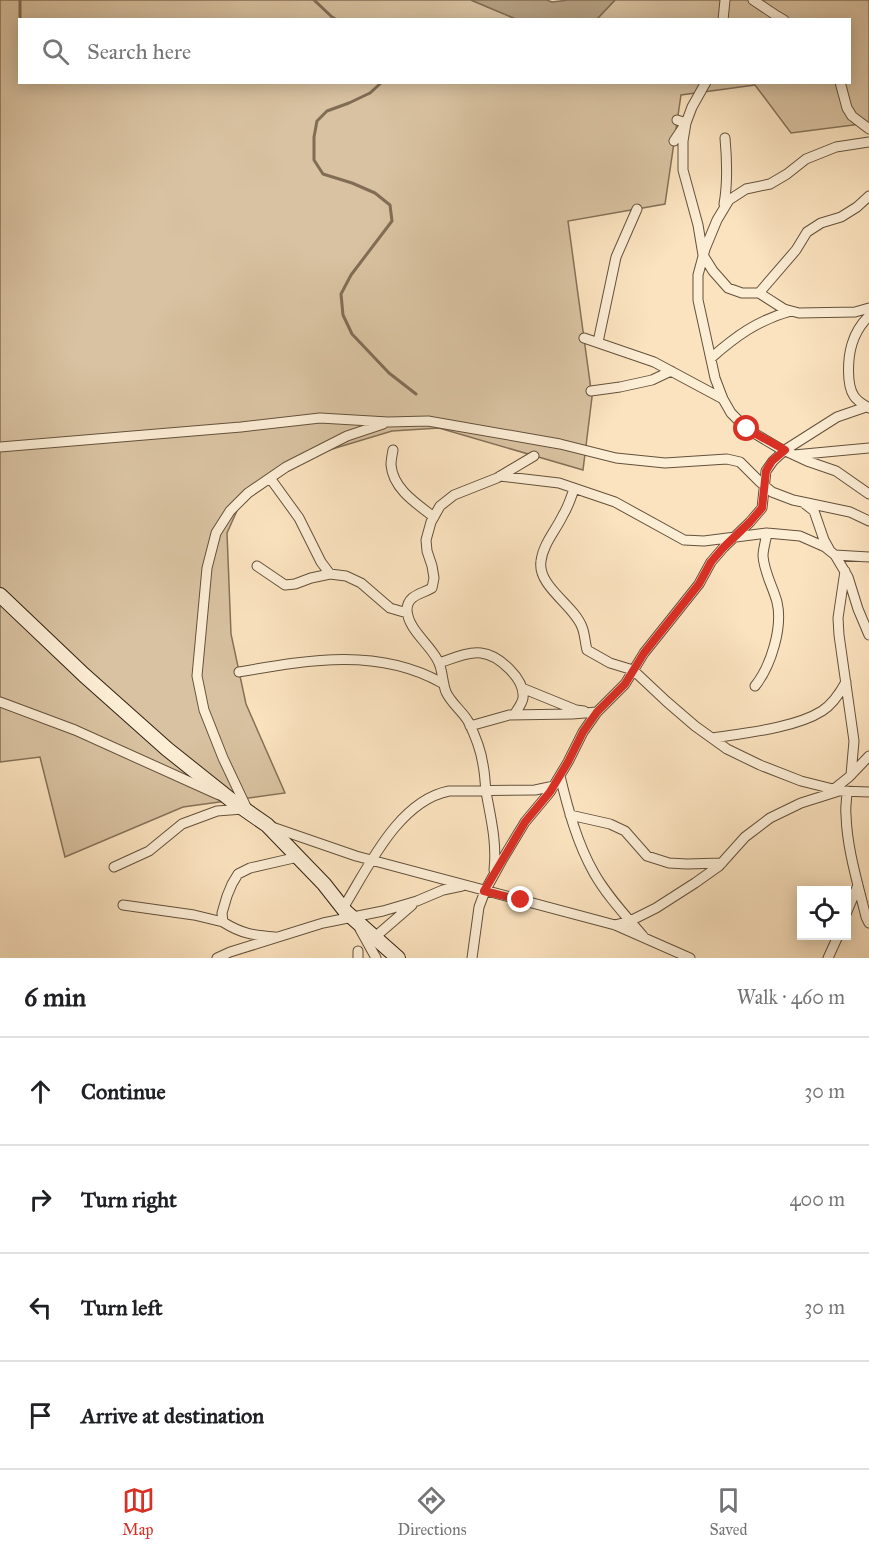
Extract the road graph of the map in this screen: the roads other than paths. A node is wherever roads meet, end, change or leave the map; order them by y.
1 (725, 0) edge
2 (753, 0) edge
3 (723, 18) edge
4 (780, 18) edge
5 (841, 84) edge
6 (704, 85) edge
7 (682, 122) junction
8 (869, 129) edge
9 (725, 138) dead end
10 (674, 141) dead end
11 (869, 142) edge
12 (869, 196) edge
13 (637, 209) dead end
14 (723, 209) junction
15 (703, 255) junction
16 (759, 293) junction
17 (869, 308) edge
18 (790, 311) junction
19 (869, 316) edge
20 (584, 338) dead end
21 (598, 342) junction
22 (711, 358) junction
23 (670, 371) junction
24 (591, 390) dead end
25 (723, 399) junction
26 (868, 408) edge
27 (388, 423) junction
28 (0, 447) edge
29 (869, 448) edge
30 (393, 450) dead end
31 (789, 452) junction
32 (534, 456) dead end
33 (500, 476) junction
34 (270, 478) junction
35 (765, 486) junction
36 (574, 489) junction
37 (869, 494) edge
38 (804, 502) junction
39 (434, 517) junction
40 (869, 521) edge
41 (767, 533) junction
42 (734, 538) junction
43 (832, 552) junction
44 (869, 557) edge
45 (257, 566) dead end
46 (845, 571) junction
47 (330, 574) junction
48 (0, 596) edge
49 (407, 613) junction
50 (869, 635) edge
51 (439, 663) junction
52 (633, 670) junction
53 (239, 672) dead end
54 (846, 682) junction
55 (442, 683) junction
56 (755, 686) dead end
57 (522, 688) junction
58 (0, 702) edge
59 (597, 712) junction
60 (514, 715) junction
61 (470, 726) junction
62 (713, 738) junction
63 (869, 756) edge
64 (851, 775) junction
65 (560, 776) junction
66 (554, 786) junction
67 (486, 790) junction
68 (841, 790) junction
69 (869, 792) edge
70 (231, 800) junction
71 (246, 810) junction
72 (570, 815) junction
73 (267, 825) junction
74 (298, 857) junction
75 (372, 860) junction
76 (722, 863) junction
77 (114, 867) dead end
78 (493, 875) junction
79 (858, 885) junction
80 (465, 886) junction
81 (484, 891) junction
82 (417, 901) junction
83 (851, 902) edge
84 (123, 905) dead end
85 (350, 915) junction
86 (630, 921) junction
87 (223, 922) junction
88 (869, 923) edge
89 (615, 925) junction
90 (375, 937) junction
91 (279, 938) junction
92 (645, 938) junction
93 (836, 940) edge
94 (474, 942) junction
95 (217, 958) edge
96 (376, 958) edge
97 (398, 958) edge
98 (466, 958) edge
99 (472, 958) edge
100 (690, 958) edge
101 (828, 958) edge

1 - 3 street
2 - 4 street
5 - 8 street
6 - 7 street
7 - 10 street
7 - 15 street
9 - 14 street
11 - 14 street
12 - 16 street
13 - 21 street
14 - 15 street
15 - 16 street
15 - 22 street
16 - 18 street
17 - 18 street
18 - 22 street
19 - 26 street
20 - 21 street
21 - 23 street
22 - 25 street
23 - 24 street
23 - 25 street
25 - 31 street
26 - 31 street
27 - 28 street
27 - 34 street
27 - 35 street
29 - 31 street
30 - 39 street
31 - 35 street
31 - 37 street
32 - 33 street
33 - 36 street
33 - 39 street
34 - 47 street
34 - 71 street
35 - 38 street
35 - 42 street
36 - 42 street
36 - 52 street
38 - 40 street
38 - 43 street
39 - 49 street
41 - 42 street
41 - 43 street
41 - 56 street
42 - 52 street
43 - 44 street
43 - 46 street
45 - 47 street
46 - 50 street
46 - 54 street
47 - 49 street
48 - 70 street
49 - 51 street
51 - 55 street
51 - 57 street
52 - 59 street
52 - 62 street
53 - 55 street
54 - 62 street
54 - 64 street
55 - 61 street
57 - 59 street
57 - 60 street
58 - 70 street
59 - 60 street
59 - 65 street
60 - 61 street
61 - 67 street
62 - 68 street
63 - 64 street
64 - 68 street
65 - 66 street
65 - 72 street
66 - 67 street
66 - 78 street
67 - 75 street
67 - 78 street
68 - 69 street
68 - 76 street
68 - 79 street
70 - 71 street
71 - 73 street
71 - 77 street
72 - 76 street
72 - 86 street
73 - 74 street
73 - 75 street
74 - 85 street
74 - 87 street
75 - 80 street
75 - 85 street
76 - 86 street
78 - 81 street
79 - 83 street
79 - 88 street
80 - 81 street
80 - 82 street
81 - 89 street
81 - 94 street
82 - 85 street
82 - 90 street
84 - 87 street
85 - 90 street
85 - 91 street
85 - 96 street
86 - 89 street
86 - 92 street
87 - 91 street
89 - 92 street
90 - 97 street
91 - 95 street
92 - 100 street
93 - 101 street
94 - 98 street
94 - 99 street

